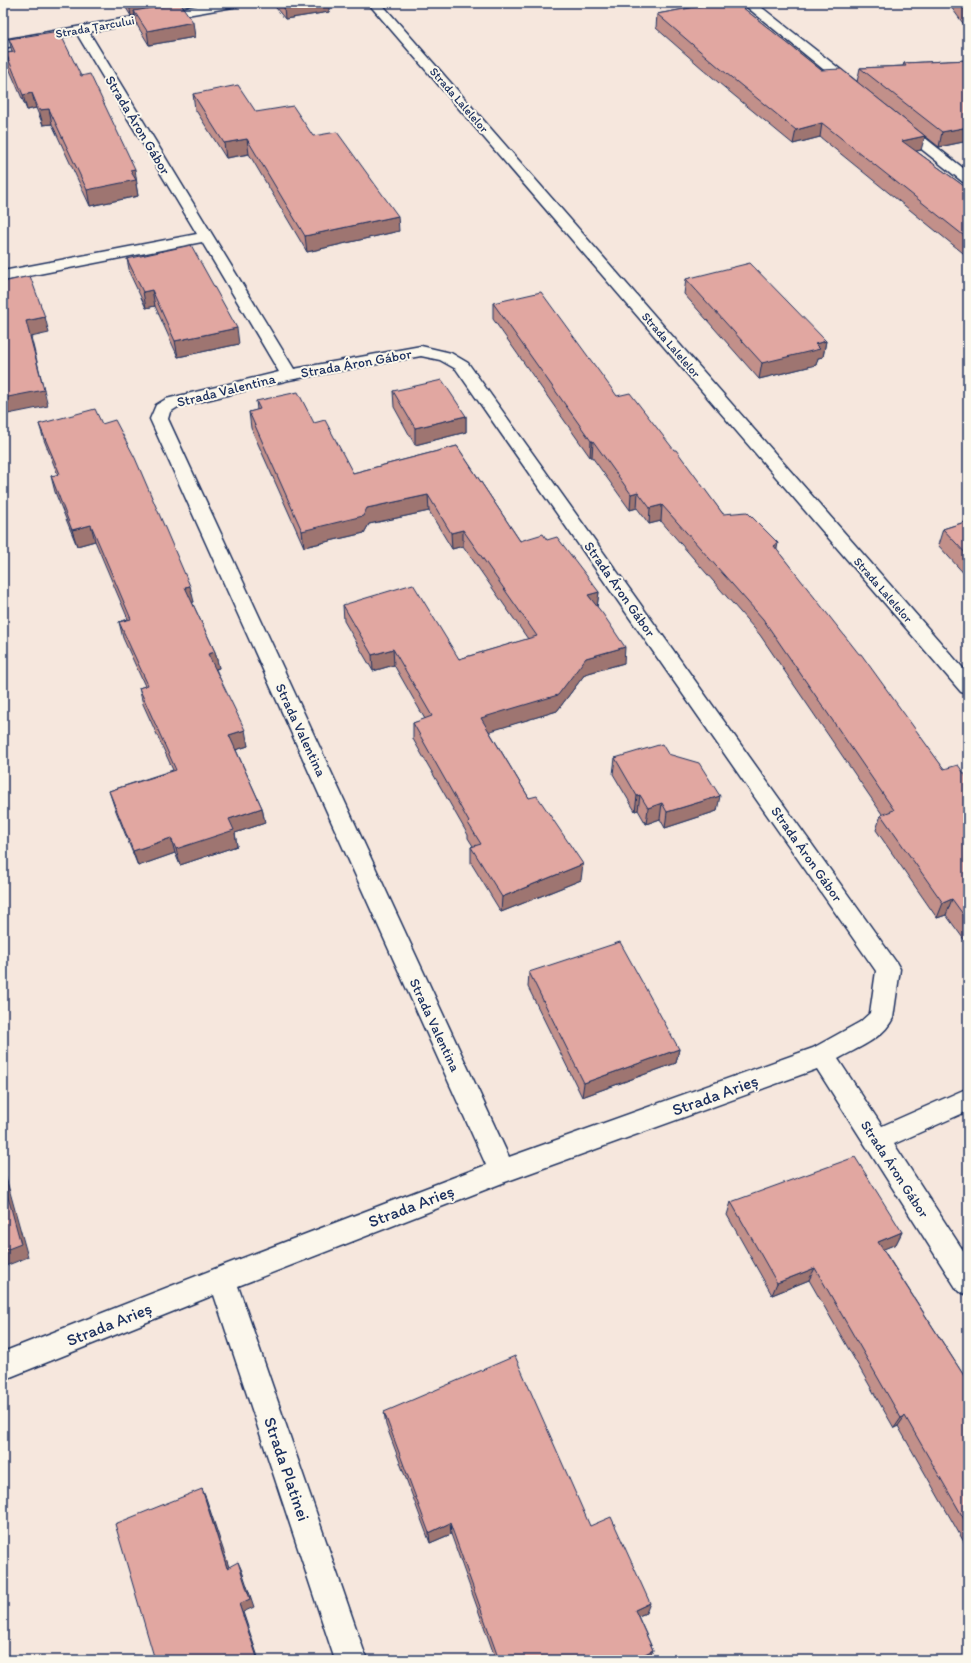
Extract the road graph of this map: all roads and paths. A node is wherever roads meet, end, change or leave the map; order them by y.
1 (233, 3) edge
2 (374, 3) edge
3 (748, 3) edge
4 (201, 6) edge
5 (81, 30) junction
6 (3, 44) edge
7 (866, 96) edge
8 (890, 116) edge
9 (968, 179) edge
10 (206, 237) junction
11 (3, 276) edge
12 (289, 375) junction
13 (968, 687) edge
14 (822, 1056) junction
15 (968, 1099) edge
16 (877, 1140) junction
17 (502, 1171) junction
18 (222, 1279) junction
19 (968, 1282) edge
20 (3, 1366) edge
21 (351, 1660) edge

1 - 4 street, Strada Țarcului
2 - 13 street, Strada Lalelelor
3 - 7 street
4 - 5 street, Strada Țarcului
5 - 6 street, Strada Țarcului
5 - 10 street, Strada Áron Gábor
8 - 9 street
10 - 11 street
10 - 12 street, Strada Áron Gábor
12 - 14 street, Strada Áron Gábor
12 - 17 street, Strada Valentina
14 - 16 street, Strada Áron Gábor
14 - 17 street, Strada Arieș
15 - 16 street
16 - 19 street, Strada Áron Gábor
17 - 18 street, Strada Arieș
18 - 20 street, Strada Arieș
18 - 21 street, Strada Platinei

